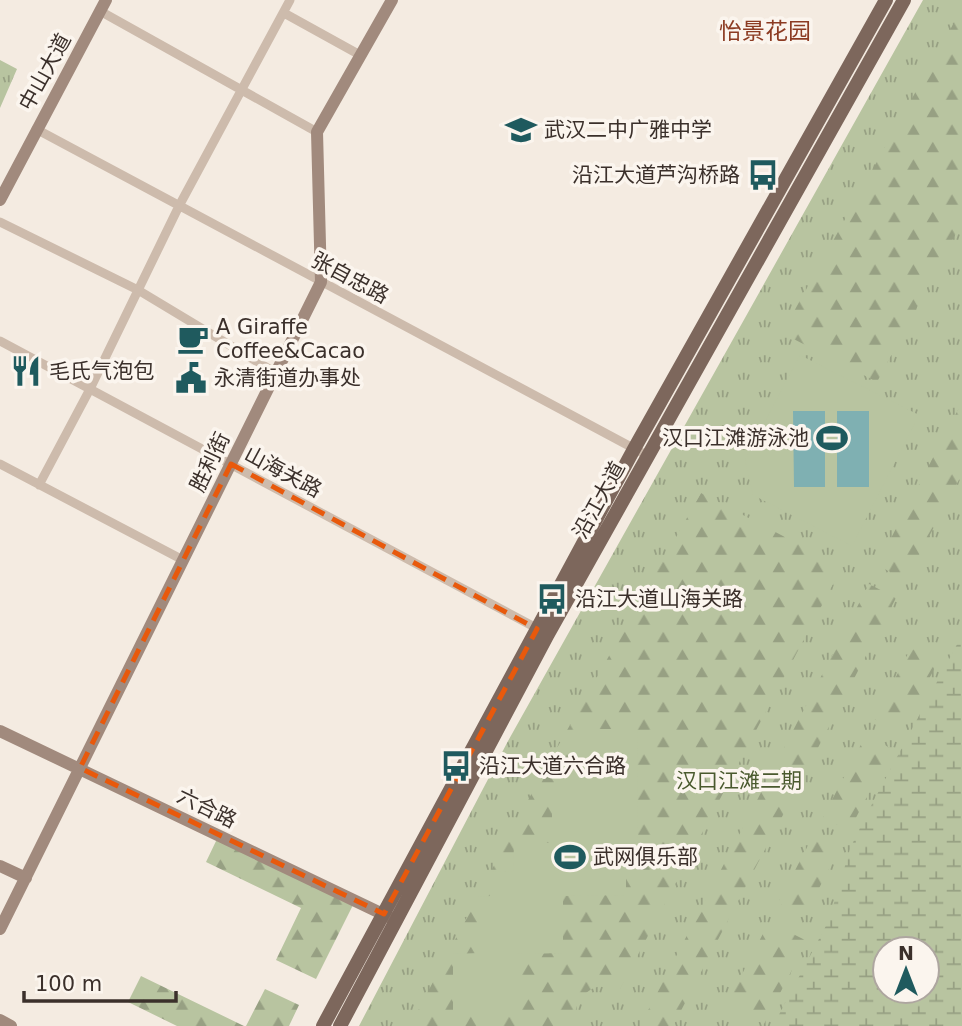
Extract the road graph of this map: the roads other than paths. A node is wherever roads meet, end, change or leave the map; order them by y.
1 (290, 0) edge
2 (392, 0) edge
3 (886, 0) edge
4 (904, 0) edge
5 (103, 5) edge
6 (284, 13) junction
7 (360, 55) junction
8 (242, 91) junction
9 (36, 129) junction
10 (317, 132) junction
11 (0, 200) edge
12 (179, 206) junction
13 (0, 222) edge
14 (321, 282) junction
15 (138, 290) junction
16 (0, 341) edge
17 (276, 373) junction
18 (90, 389) junction
19 (641, 453) junction
20 (0, 464) edge
21 (231, 464) junction
22 (39, 485) junction
23 (183, 560) junction
24 (542, 631) junction
25 (0, 730) edge
26 (80, 768) junction
27 (0, 866) edge
28 (26, 878) junction
29 (390, 917) junction
30 (0, 929) edge
31 (0, 1020) edge
32 (11, 1026) edge
33 (324, 1026) edge
34 (340, 1026) edge

1 - 6 street
2 - 7 street
3 - 19 main road, 沿江大道
4 - 19 main road, 沿江大道
5 - 8 street
5 - 9 street, 中山大道
6 - 7 street
6 - 8 street
7 - 10 street
8 - 10 street
8 - 12 street
9 - 11 street, 中山大道
9 - 12 street, 张自忠路
10 - 14 street, 胜利街
12 - 14 street, 张自忠路
12 - 15 street
13 - 15 street
14 - 17 street, 胜利街
14 - 19 street, 张自忠路
15 - 17 street
15 - 18 street
16 - 18 street, 山海关路
17 - 21 street, 胜利街
18 - 21 street, 山海关路
18 - 22 street
19 - 24 main road, 沿江大道
20 - 22 street
21 - 23 street, 胜利街
21 - 24 street, 山海关路
22 - 23 street
23 - 26 street, 胜利街
24 - 29 main road, 沿江大道
25 - 26 street, 六合路
26 - 28 street, 胜利街
26 - 29 street, 六合路
27 - 28 street
28 - 30 street, 胜利街
29 - 33 main road, 沿江大道
29 - 34 main road, 沿江大道
31 - 32 street

